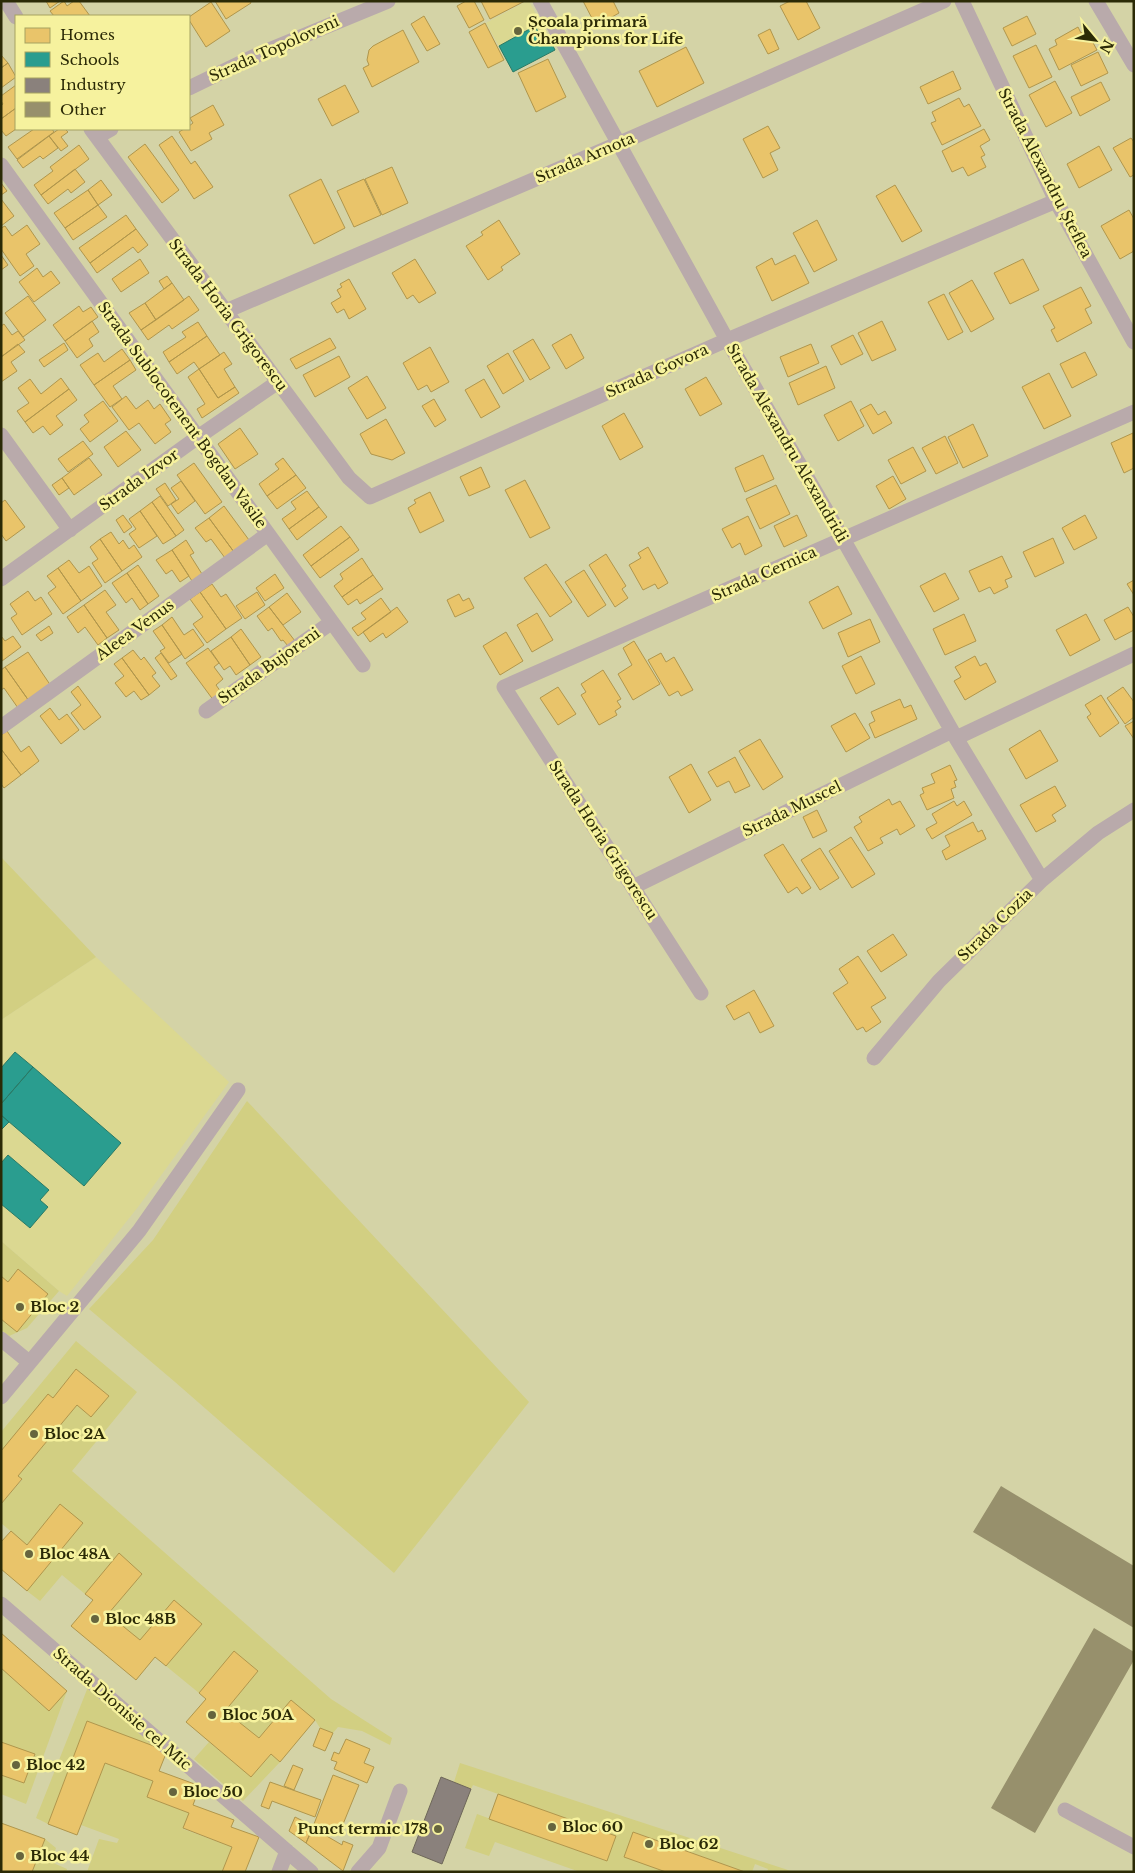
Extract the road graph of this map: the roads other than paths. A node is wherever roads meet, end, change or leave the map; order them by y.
1 (6, 1) edge
2 (388, 1) edge
3 (540, 1) edge
4 (944, 1) edge
5 (962, 1) edge
6 (1096, 1) edge
7 (15, 15) edge
8 (1134, 64) edge
9 (190, 88) edge
10 (107, 130) edge
11 (94, 133) edge
12 (620, 143) junction
13 (1, 164) edge
14 (1056, 201) junction
15 (226, 311) junction
16 (727, 340) junction
17 (1134, 342) edge
18 (278, 382) junction
19 (1134, 412) edge
20 (1, 435) edge
21 (198, 437) junction
22 (370, 497) joint
23 (70, 530) junction
24 (268, 534) junction
25 (844, 539) junction
26 (1, 579) edge
27 (332, 622) junction
28 (1134, 654) edge
29 (363, 665) dead end
30 (504, 687) joint
31 (206, 711) dead end
32 (1, 727) edge
33 (954, 734) junction
34 (1134, 810) edge
35 (1042, 880) junction
36 (632, 887) junction
37 (701, 994) dead end
38 (874, 1058) dead end
39 (238, 1090) dead end
40 (1, 1339) edge
41 (29, 1362) junction
42 (1, 1397) edge
43 (1, 1604) edge
44 (400, 1791) dead end
45 (1065, 1810) dead end
46 (1134, 1847) edge
47 (287, 1851) junction
48 (279, 1872) edge
49 (311, 1872) edge
50 (358, 1872) edge

1 - 7 street
2 - 9 street, Strada Topoloveni
3 - 12 street, Strada Alexandru Alexandridi
4 - 12 street, Strada Arnota
5 - 14 street, Strada Alexandru Șteflea
6 - 8 street
10 - 11 street
11 - 15 street, Strada Horia Grigorescu
12 - 15 street, Strada Arnota
12 - 16 street, Strada Alexandru Alexandridi
13 - 21 street, Strada Sublocotenent Bogdan Vasile
14 - 16 street, Strada Govora
14 - 17 street, Strada Alexandru Șteflea
15 - 18 street, Strada Horia Grigorescu
16 - 22 street, Strada Govora
16 - 25 street, Strada Alexandru Alexandridi
18 - 21 street, Strada Izvor
18 - 22 street, Strada Horia Grigorescu
19 - 25 street, Strada Cernica
20 - 23 street
21 - 23 street, Strada Izvor
21 - 24 street, Strada Sublocotenent Bogdan Vasile
23 - 26 street, Strada Izvor
24 - 27 street, Strada Sublocotenent Bogdan Vasile
24 - 32 street, Aleea Venus
25 - 30 street, Strada Cernica
25 - 33 street, Strada Alexandru Alexandridi
27 - 29 street, Strada Sublocotenent Bogdan Vasile
27 - 31 street, Strada Bujoreni
28 - 33 street, Strada Muscel
30 - 36 street, Strada Horia Grigorescu
33 - 35 street, Strada Alexandru Alexandridi
33 - 36 street, Strada Muscel
34 - 35 street, Strada Cozia
35 - 38 street, Strada Cozia
36 - 37 street, Strada Horia Grigorescu
39 - 41 street
40 - 41 street
41 - 42 street
43 - 47 street, Strada Dionisie cel Mic
44 - 50 street
45 - 46 street
47 - 48 street
47 - 49 street, Strada Dionisie cel Mic

